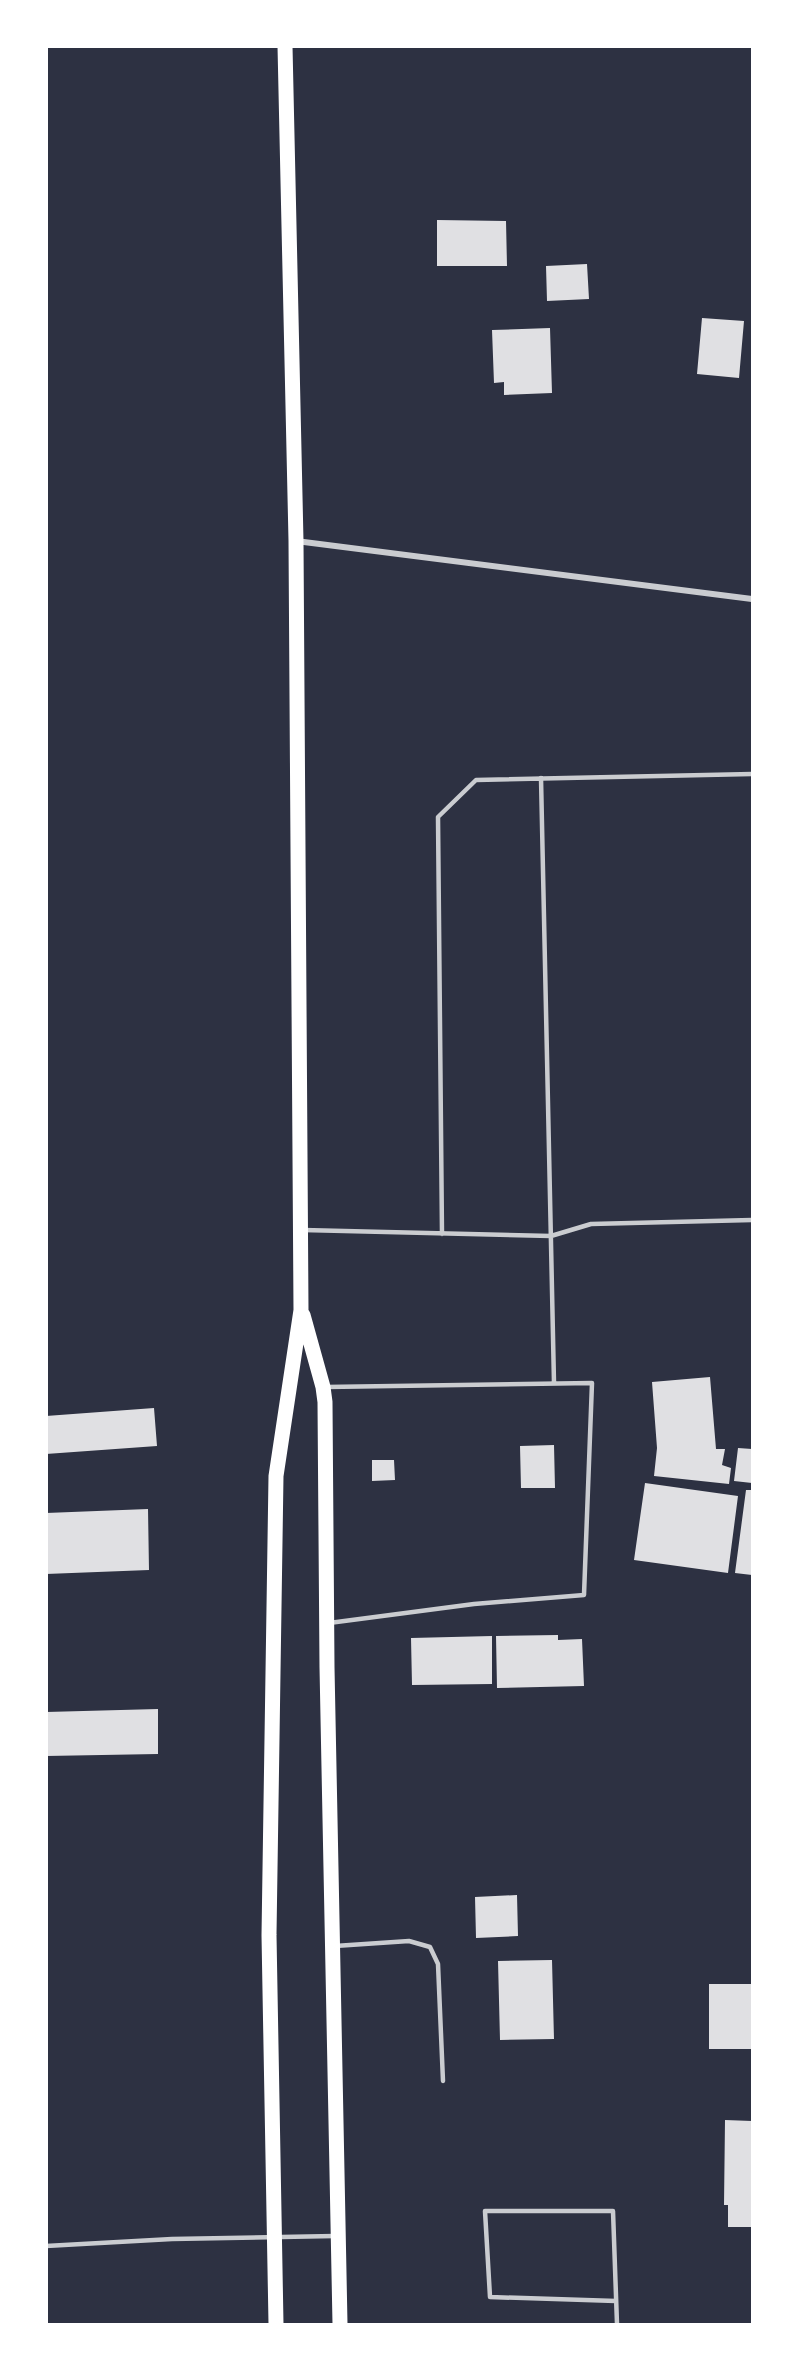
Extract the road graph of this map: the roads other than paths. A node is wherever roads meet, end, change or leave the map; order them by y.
1 (285, 46) edge
2 (296, 541) junction
3 (753, 599) edge
4 (753, 774) edge
5 (541, 778) junction
6 (753, 1220) edge
7 (300, 1230) junction
8 (442, 1234) junction
9 (551, 1236) junction
10 (301, 1310) junction
11 (554, 1383) junction
12 (324, 1387) junction
13 (326, 1624) junction
14 (333, 1946) junction
15 (443, 2081) dead end
16 (338, 2236) junction
17 (274, 2237) junction
18 (46, 2246) edge
19 (616, 2301) junction
20 (276, 2325) edge
21 (340, 2325) edge
22 (617, 2325) edge

1 - 2 main road
2 - 3 street
2 - 7 main road
4 - 5 lane
5 - 8 lane
5 - 9 lane
6 - 9 lane
7 - 8 lane
7 - 10 main road
8 - 9 lane
9 - 11 lane
10 - 12 main road
10 - 17 main road
11 - 12 lane
11 - 13 lane
12 - 13 main road
13 - 14 main road
14 - 15 lane
14 - 16 main road
16 - 17 lane
16 - 21 main road
17 - 18 lane
17 - 20 main road
19 - 19 lane
19 - 22 lane

